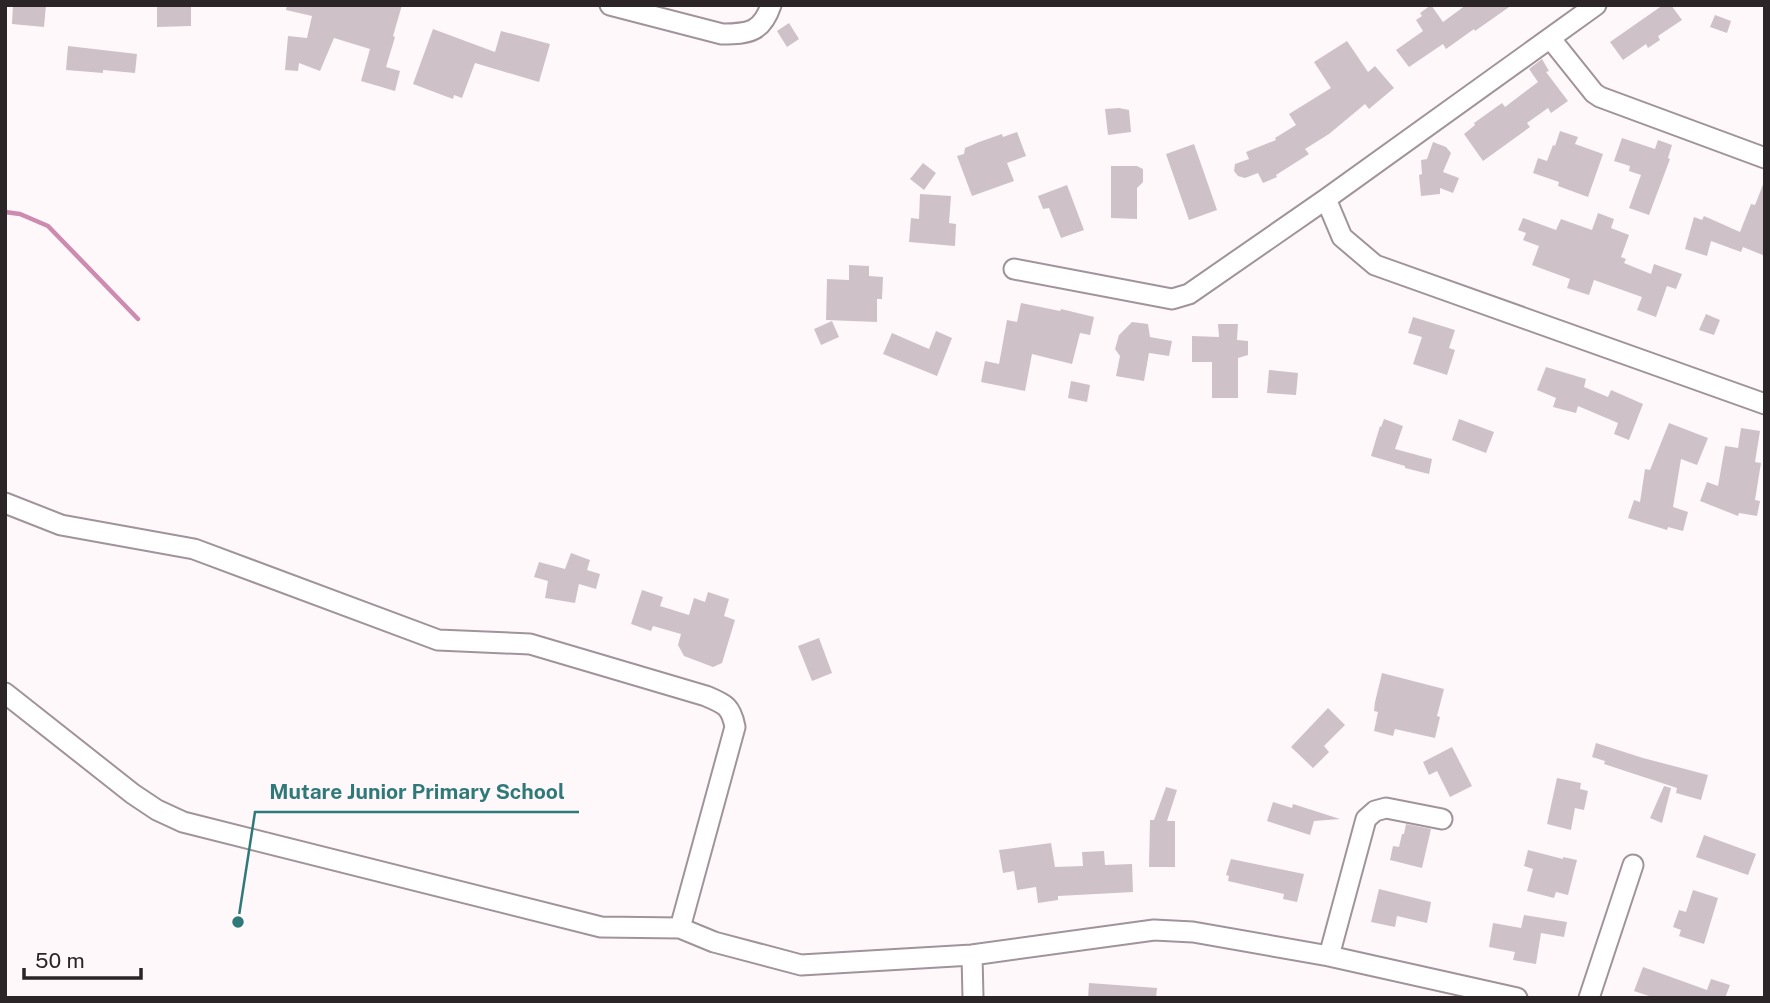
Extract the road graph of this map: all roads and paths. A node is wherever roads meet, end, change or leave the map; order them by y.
1 (610, 5) edge
2 (771, 5) edge
3 (1596, 5) edge
4 (1550, 38) junction
5 (1765, 158) edge
6 (1326, 199) junction
7 (1014, 269) dead end
8 (1765, 404) edge
9 (5, 503) edge
10 (5, 693) edge
11 (1442, 819) dead end
12 (1633, 865) dead end
13 (680, 928) junction
14 (972, 955) junction
15 (1329, 956) junction
16 (1456, 991) edge
17 (974, 998) edge
18 (1517, 998) edge
19 (1589, 998) edge

1 - 2 street
3 - 4 street
4 - 5 street
4 - 6 street
6 - 7 street
6 - 8 street
9 - 13 street
10 - 13 street
11 - 15 street
12 - 19 street
13 - 14 street
14 - 15 street
14 - 17 street
15 - 16 street
16 - 18 street

